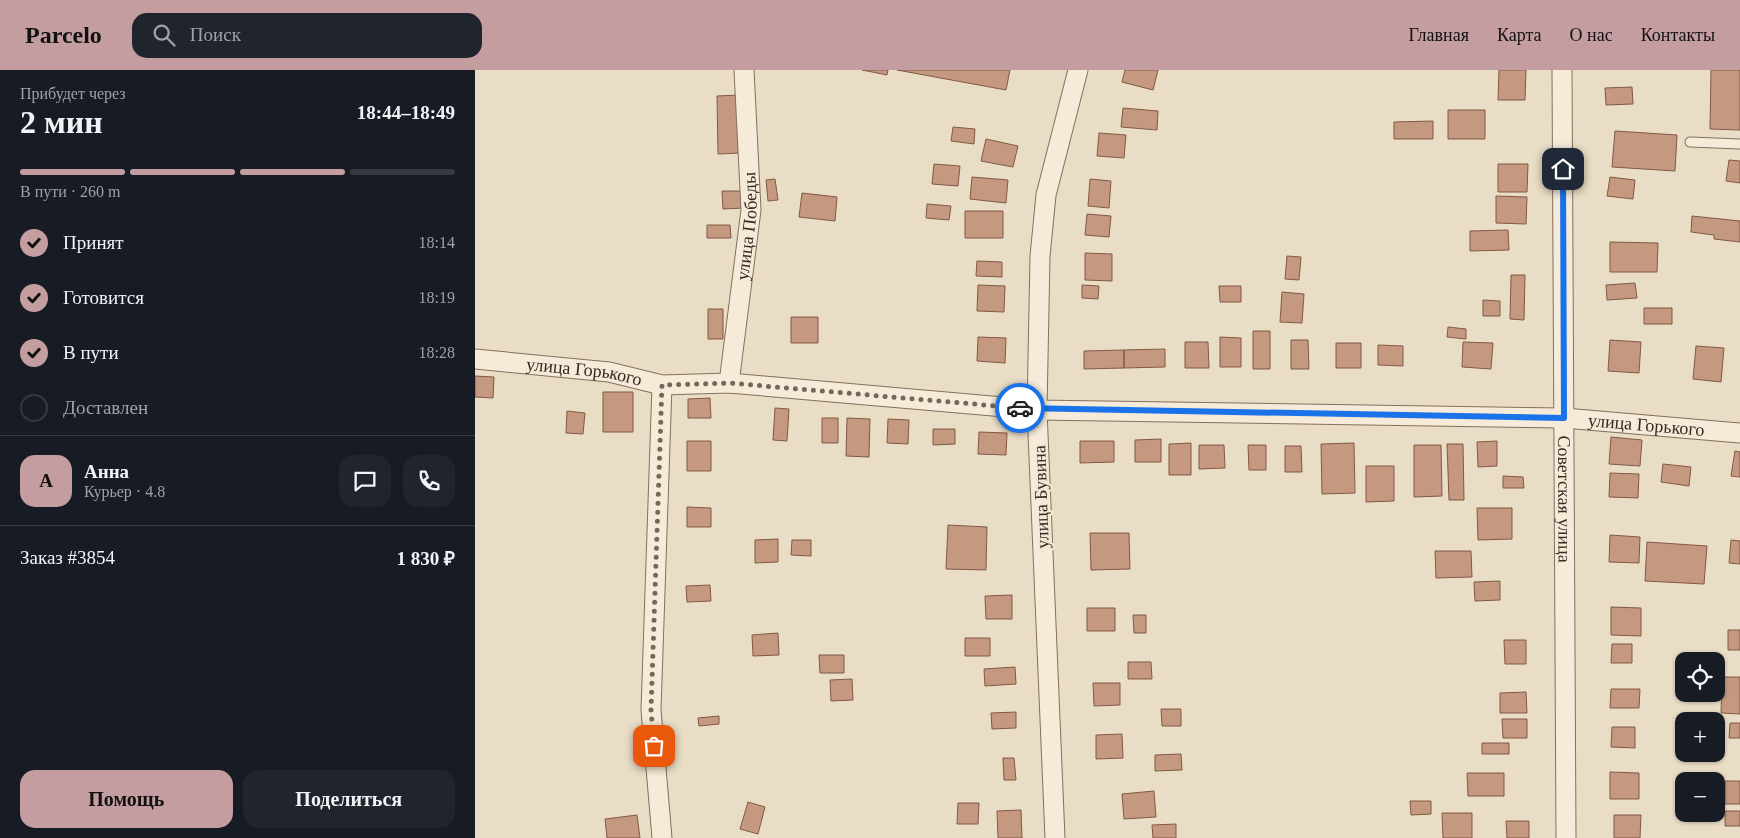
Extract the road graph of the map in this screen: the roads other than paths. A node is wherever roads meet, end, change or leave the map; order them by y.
1 (744, 70) edge
2 (1078, 70) edge
3 (1562, 70) edge
4 (1690, 142) dead end
5 (1740, 144) edge
6 (475, 359) edge
7 (729, 383) junction
8 (662, 385) junction
9 (1037, 410) junction
10 (1564, 418) junction
11 (1740, 433) edge
12 (662, 838) edge
13 (1055, 838) edge
14 (1566, 838) edge

1 - 7 street, улица Победы
2 - 9 street, улица Бувина
3 - 10 street, Советская улица
4 - 5 lane
6 - 8 street, улица Горького
7 - 8 street, улица Горького
7 - 9 street, улица Горького
8 - 12 street
9 - 10 street, улица Горького
9 - 13 street, улица Бувина
10 - 11 street, улица Горького
10 - 14 street, Советская улица

